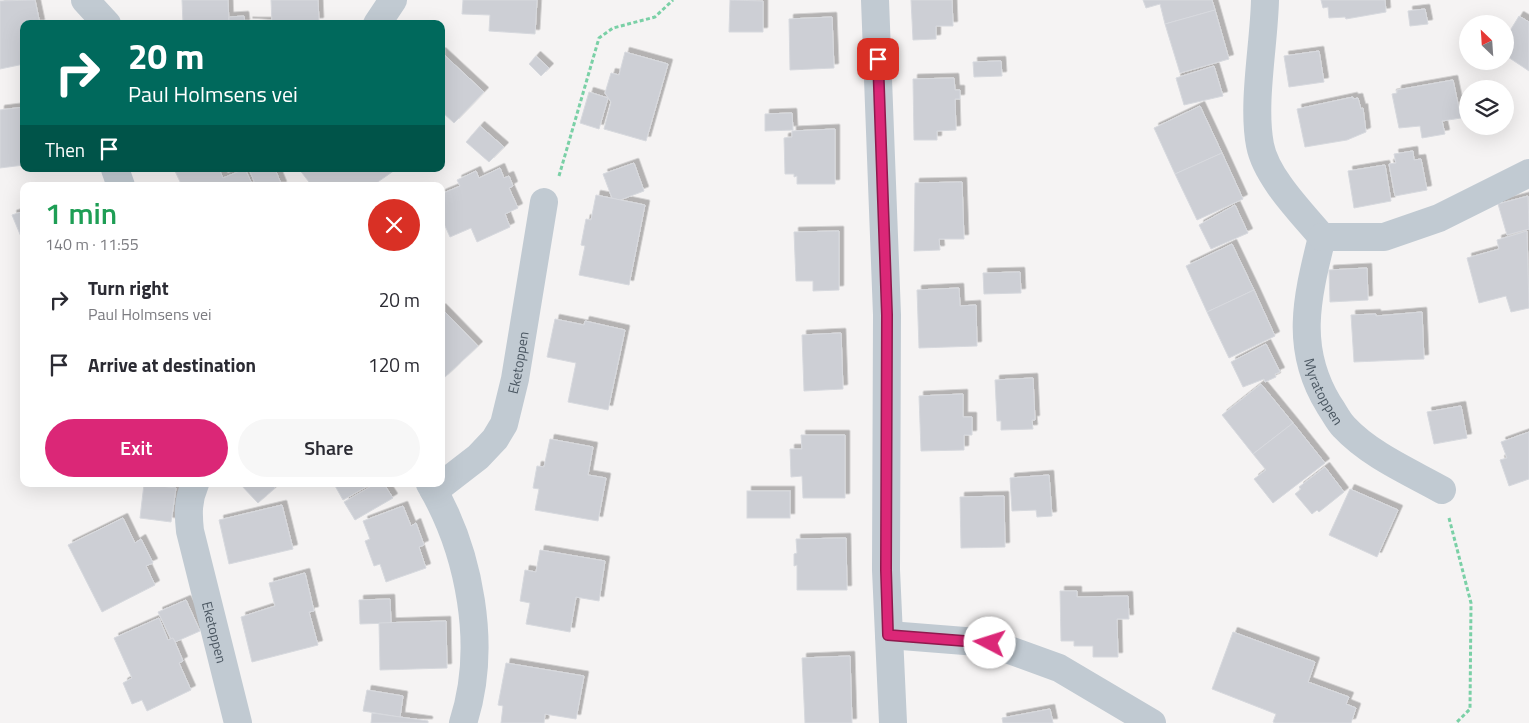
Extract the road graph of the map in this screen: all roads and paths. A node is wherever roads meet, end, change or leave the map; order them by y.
1 (80, 0) edge
2 (85, 0) edge
3 (393, 0) edge
4 (673, 0) edge
5 (875, 0) edge
6 (1265, 0) edge
7 (82, 20) edge
8 (102, 20) edge
9 (380, 20) edge
10 (1529, 173) edge
11 (544, 202) joint
12 (1322, 237) junction
13 (445, 479) edge
14 (194, 487) edge
15 (432, 487) edge
16 (1442, 490) joint
17 (888, 635) junction
18 (238, 723) edge
19 (463, 723) edge
20 (893, 723) edge
21 (1152, 723) edge
22 (1456, 723) edge

1 - 7 street
2 - 8 street
3 - 9 street
4 - 11 path
5 - 17 street
6 - 12 street
10 - 12 street
11 - 13 street, Eketoppen
12 - 16 street, Myratoppen
14 - 18 street, Eketoppen
15 - 19 street, Eketoppen
16 - 22 path
17 - 20 street
17 - 21 street

